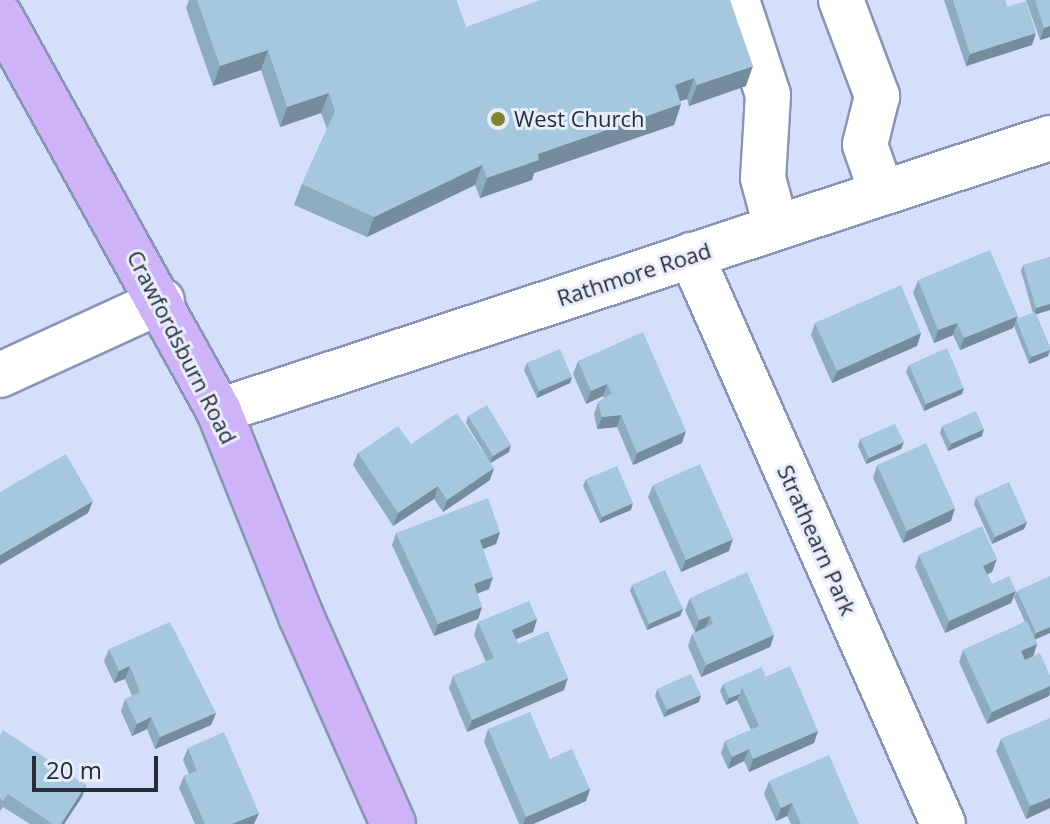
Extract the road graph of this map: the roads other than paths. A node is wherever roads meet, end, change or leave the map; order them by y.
1 (737, 0) edge
2 (841, 0) edge
3 (0, 16) edge
4 (1050, 138) edge
5 (882, 193) junction
6 (776, 227) junction
7 (691, 255) junction
8 (162, 301) junction
9 (0, 375) edge
10 (219, 411) junction
11 (393, 824) edge
12 (943, 824) edge

1 - 6 street
2 - 5 street
3 - 8 main road, Crawfordsburn Road
4 - 5 street, Rathmore Road
5 - 6 street, Rathmore Road
6 - 7 street, Rathmore Road
7 - 10 street, Rathmore Road
7 - 12 street, Strathearn Park
8 - 9 street
8 - 10 main road, Crawfordsburn Road
10 - 11 main road, Crawfordsburn Road

